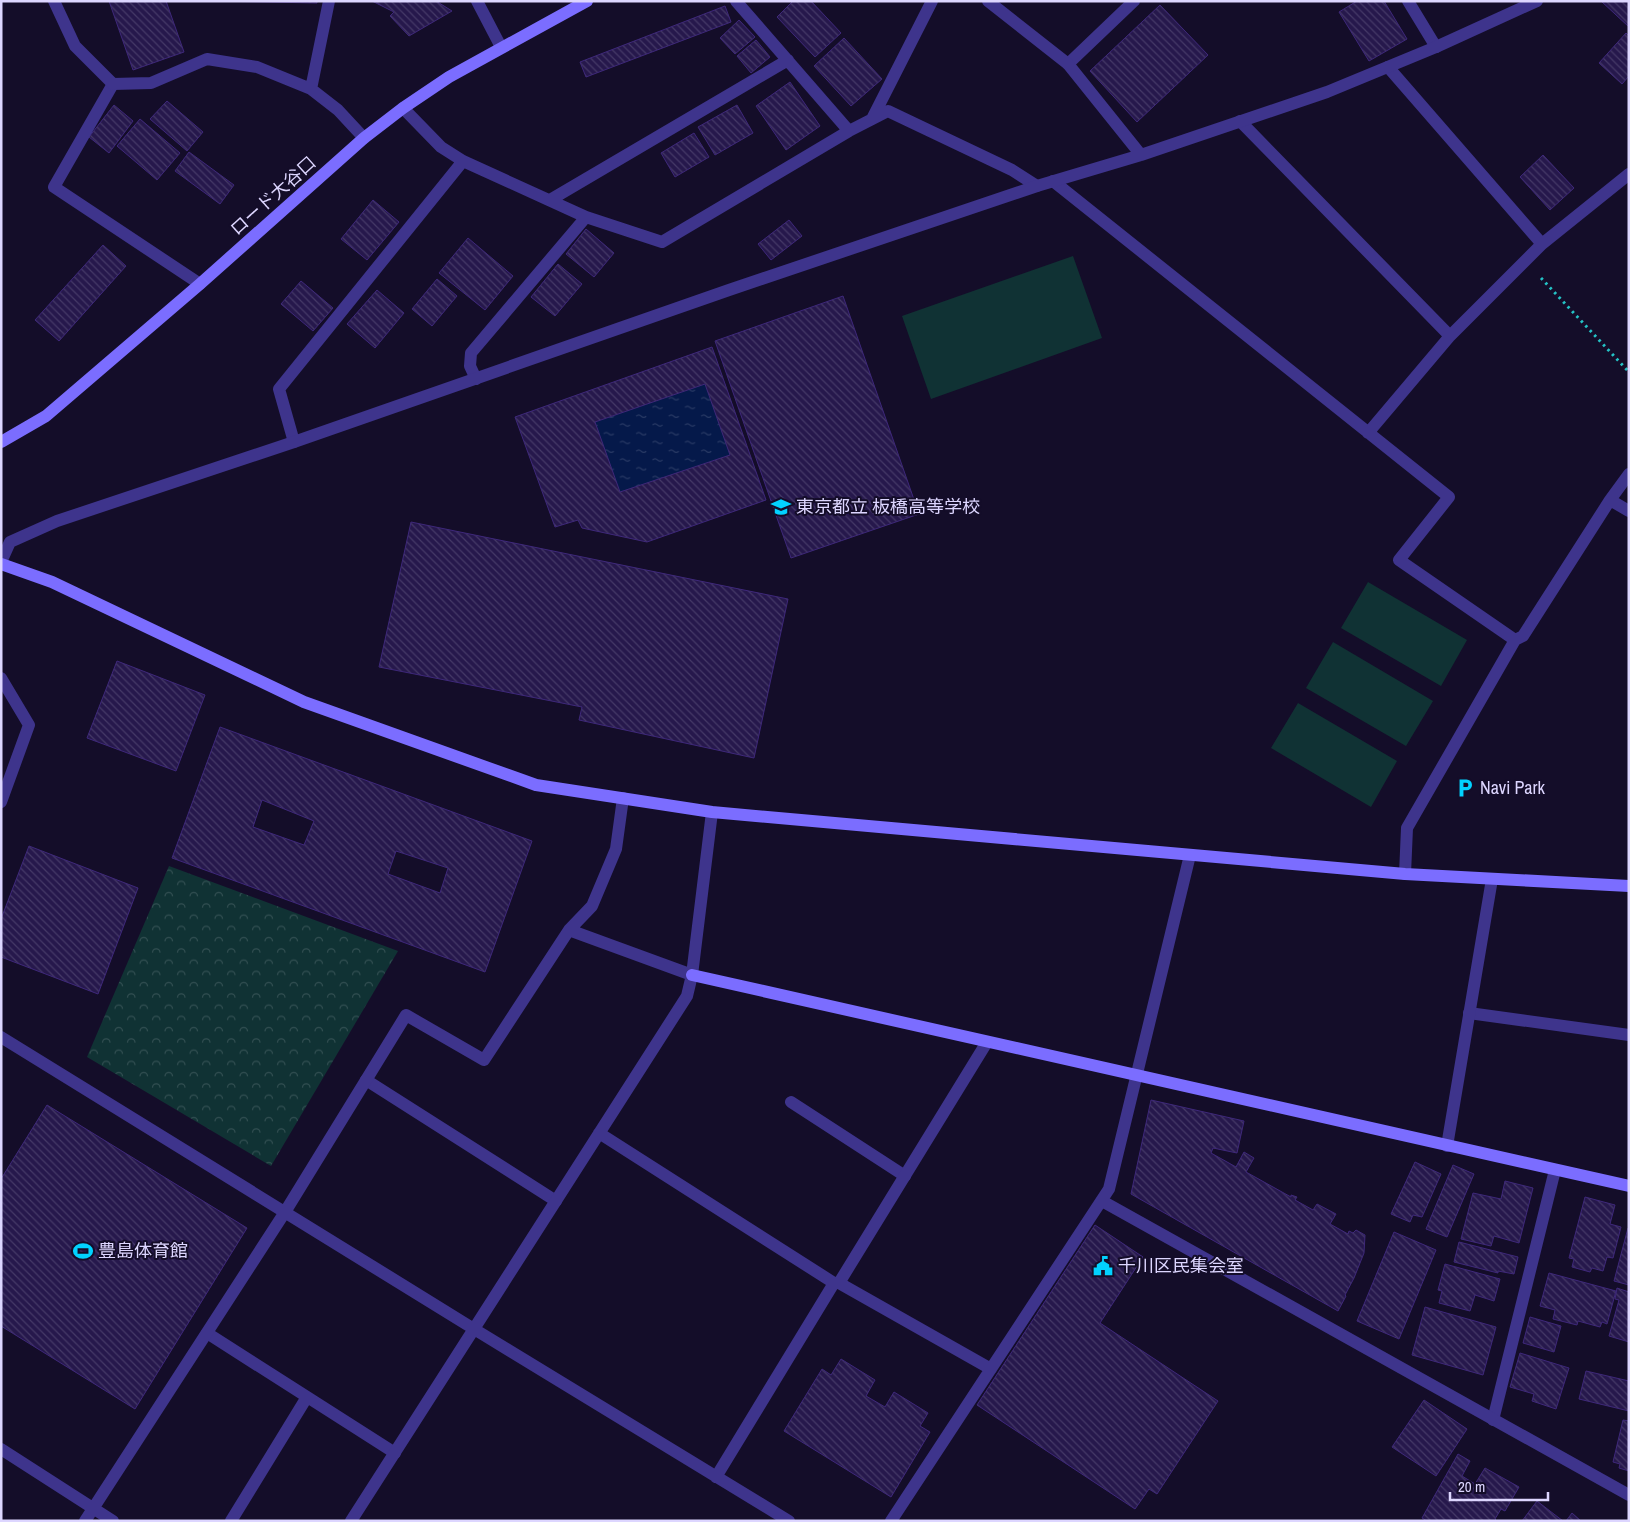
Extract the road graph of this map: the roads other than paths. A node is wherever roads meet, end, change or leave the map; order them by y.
1 (54, 1) edge
2 (329, 1) edge
3 (477, 1) edge
4 (587, 1) edge
5 (736, 1) edge
6 (932, 1) edge
7 (988, 1) edge
8 (1134, 1) edge
9 (1408, 1) edge
10 (1537, 1) edge
11 (502, 47) junction
12 (1436, 47) junction
13 (788, 60) junction
14 (1068, 64) junction
15 (1388, 67) junction
16 (113, 84) junction
17 (311, 89) junction
18 (404, 108) junction
19 (872, 119) junction
20 (1240, 121) junction
21 (849, 131) junction
22 (364, 138) junction
23 (1141, 155) junction
24 (463, 160) junction
25 (1629, 174) edge
26 (1053, 181) junction
27 (1037, 186) junction
28 (550, 200) junction
29 (586, 217) junction
30 (1542, 244) junction
31 (200, 284) junction
32 (1450, 336) junction
33 (476, 380) junction
34 (1368, 433) junction
35 (1, 442) edge
36 (294, 442) junction
37 (1629, 474) edge
38 (1610, 500) junction
39 (1629, 511) edge
40 (1, 563) edge
41 (1515, 640) junction
42 (1, 678) edge
43 (623, 798) junction
44 (1, 802) edge
45 (712, 812) junction
46 (1190, 855) junction
47 (1405, 874) junction
48 (1492, 878) junction
49 (1629, 886) edge
50 (569, 930) junction
51 (692, 975) junction
52 (1470, 1013) junction
53 (1629, 1035) edge
54 (1, 1037) edge
55 (986, 1042) junction
56 (1135, 1075) junction
57 (366, 1080) junction
58 (791, 1102) dead end
59 (599, 1133) junction
60 (1447, 1146) junction
61 (1555, 1170) junction
62 (905, 1176) junction
63 (1629, 1186) edge
64 (556, 1201) junction
65 (1102, 1201) junction
66 (285, 1212) junction
67 (836, 1283) junction
68 (474, 1329) junction
69 (207, 1333) junction
70 (991, 1369) junction
71 (307, 1397) junction
72 (1493, 1420) junction
73 (1, 1449) edge
74 (395, 1453) junction
75 (716, 1478) junction
76 (1629, 1495) edge
77 (94, 1508) junction
78 (85, 1521) edge
79 (113, 1521) edge
80 (231, 1521) edge
81 (351, 1521) edge
82 (789, 1521) edge
83 (891, 1521) edge

1 - 16 street
2 - 17 street
3 - 11 street
4 - 11 street, ロード大谷口
5 - 13 street
6 - 19 street
7 - 14 street
8 - 14 street
9 - 12 street
10 - 12 street
11 - 18 street, ロード大谷口
12 - 15 street
13 - 21 street
13 - 28 street
14 - 23 street
15 - 20 street
15 - 30 street
16 - 17 street
16 - 31 street
17 - 22 street
18 - 22 street, ロード大谷口
18 - 24 street
19 - 21 street
19 - 27 street
20 - 23 street
20 - 32 street
21 - 29 street
22 - 31 street, ロード大谷口
23 - 26 street
24 - 28 street
24 - 36 street
25 - 30 street
26 - 27 street
26 - 34 street
27 - 33 street
28 - 29 street
29 - 33 street
30 - 32 street
31 - 35 street, ロード大谷口
32 - 34 street
33 - 36 street
34 - 41 street
36 - 40 street
37 - 38 street
38 - 39 street
38 - 41 street
40 - 43 street
41 - 47 street
42 - 44 street
43 - 45 street
43 - 50 street
45 - 46 street
45 - 51 street
46 - 47 street
46 - 56 street
47 - 48 street
48 - 49 street
48 - 52 street
50 - 51 street
50 - 57 street
51 - 55 street
51 - 59 street
52 - 53 street
52 - 60 street
54 - 66 street
55 - 56 street
55 - 62 street
56 - 60 street
56 - 65 street
57 - 64 street
57 - 66 street
58 - 62 street
59 - 64 street
59 - 67 street
60 - 61 street
61 - 63 street
61 - 72 street
62 - 67 street
64 - 68 street
65 - 70 street
65 - 72 street
66 - 68 street
66 - 69 street
67 - 70 street
67 - 75 street
68 - 74 street
68 - 75 street
69 - 71 street
69 - 77 street
70 - 83 street
71 - 74 street
71 - 80 street
72 - 76 street
73 - 77 street
74 - 81 street
75 - 82 street
77 - 78 street
77 - 79 street

